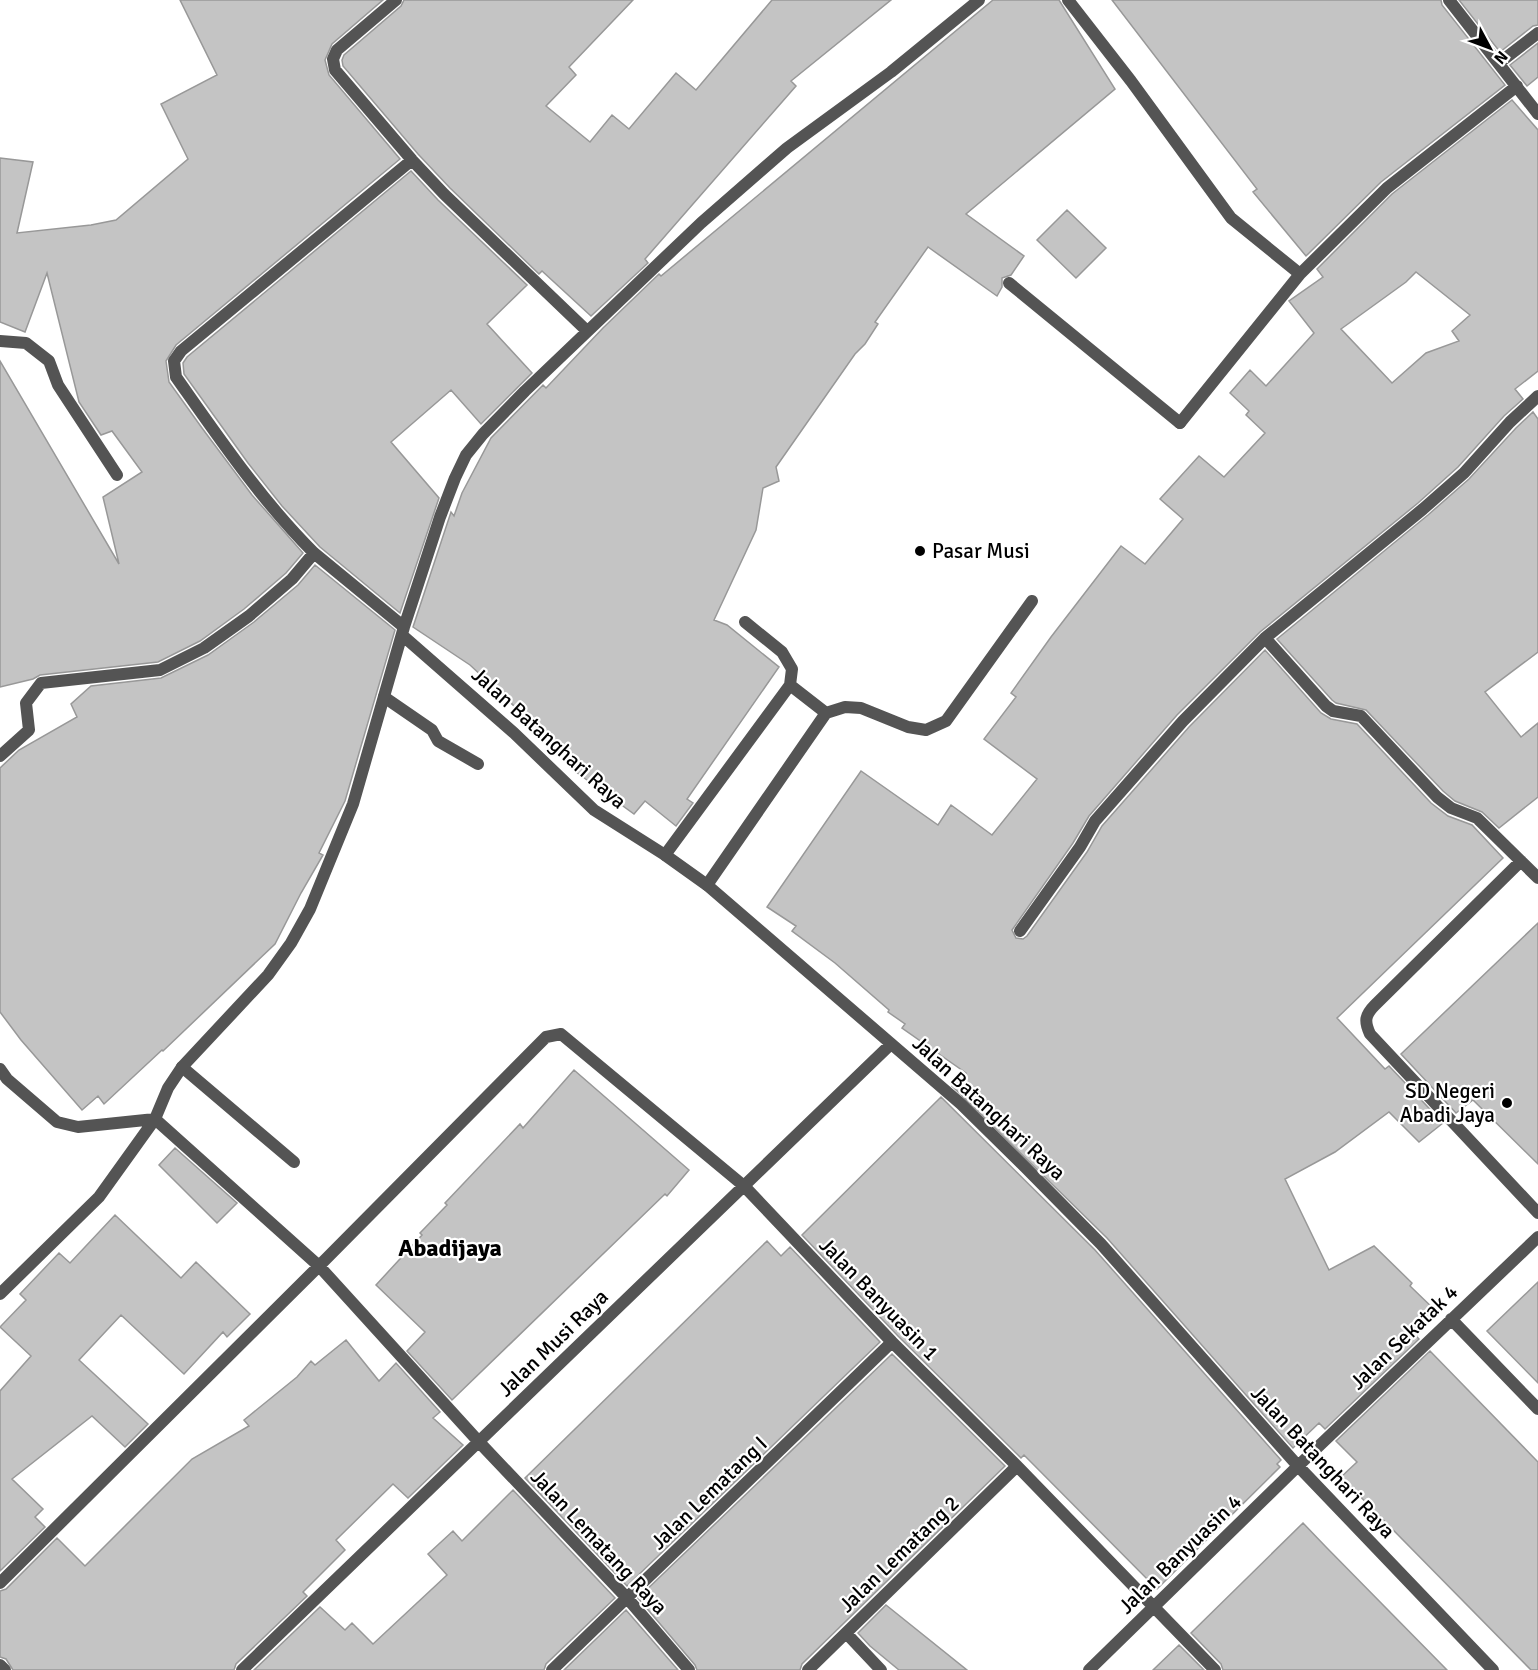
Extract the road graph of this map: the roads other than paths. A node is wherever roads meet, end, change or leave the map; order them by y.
1 (396, 0) edge
2 (979, 0) edge
3 (1068, 0) edge
4 (1449, 0) edge
5 (1538, 33) edge
6 (1499, 63) junction
7 (1517, 86) junction
8 (1538, 114) edge
9 (412, 160) junction
10 (1300, 274) junction
11 (1009, 283) dead end
12 (586, 330) junction
13 (0, 341) edge
14 (1538, 396) edge
15 (117, 475) dead end
16 (314, 553) junction
17 (1032, 601) dead end
18 (746, 622) dead end
19 (403, 631) junction
20 (1265, 638) junction
21 (790, 686) junction
22 (384, 697) junction
23 (826, 713) junction
24 (0, 756) edge
25 (478, 764) dead end
26 (665, 855) junction
27 (1521, 861) junction
28 (1538, 878) edge
29 (707, 885) junction
30 (1020, 931) dead end
31 (891, 1044) junction
32 (182, 1067) junction
33 (0, 1070) edge
34 (155, 1119) junction
35 (294, 1162) dead end
36 (744, 1186) junction
37 (1538, 1213) edge
38 (1538, 1237) edge
39 (320, 1266) junction
40 (0, 1294) edge
41 (1451, 1319) junction
42 (892, 1342) junction
43 (1538, 1409) edge
44 (479, 1442) junction
45 (1017, 1466) junction
46 (1298, 1466) junction
47 (0, 1583) edge
48 (628, 1599) junction
49 (1154, 1607) junction
50 (846, 1633) junction
51 (0, 1665) edge
52 (5, 1670) edge
53 (242, 1670) edge
54 (552, 1670) edge
55 (689, 1670) edge
56 (808, 1670) edge
57 (881, 1670) edge
58 (1089, 1670) edge
59 (1215, 1670) edge
60 (1493, 1670) edge

1 - 9 street
2 - 12 street
3 - 10 street
4 - 6 street
5 - 6 street
6 - 7 street
7 - 8 street
7 - 10 street
9 - 12 street
9 - 16 street, Jalan Batanghari Raya
10 - 11 street
12 - 19 street
13 - 15 street
14 - 20 street
16 - 19 street, Jalan Batanghari Raya
16 - 24 street
17 - 23 street
18 - 21 street
19 - 22 street
19 - 26 street, Jalan Batanghari Raya
20 - 27 street
20 - 30 street
21 - 23 street
21 - 26 street
22 - 25 street
22 - 32 street
23 - 29 street
26 - 29 street, Jalan Batanghari Raya
27 - 28 street
27 - 37 street
29 - 31 street, Jalan Batanghari Raya
31 - 36 street, Jalan Musi Raya
31 - 46 street, Jalan Batanghari Raya
32 - 34 street
32 - 35 street
33 - 34 street
34 - 39 street, Jalan Lematang Raya
34 - 40 street
36 - 39 street, Jalan Banyuasin 1
36 - 42 street, Jalan Banyuasin 1
36 - 44 street, Jalan Musi Raya
38 - 41 street, Jalan Sekatak 4
39 - 44 street, Jalan Lematang Raya
39 - 47 street
41 - 43 street
41 - 46 street, Jalan Sekatak 4
42 - 45 street, Jalan Banyuasin 1
42 - 48 street, Jalan Lematang I
44 - 48 street, Jalan Lematang Raya
44 - 53 street, Jalan Musi Raya
45 - 49 street, Jalan Banyuasin 1
45 - 50 street, Jalan Lematang 2
46 - 49 street, Jalan Banyuasin 4
46 - 60 street, Jalan Batanghari Raya
48 - 54 street, Jalan Lematang I
48 - 55 street, Jalan Lematang Raya
49 - 58 street, Jalan Banyuasin 4
49 - 59 street, Jalan Banyuasin 1
50 - 56 street, Jalan Lematang 2
50 - 57 street
51 - 52 street

